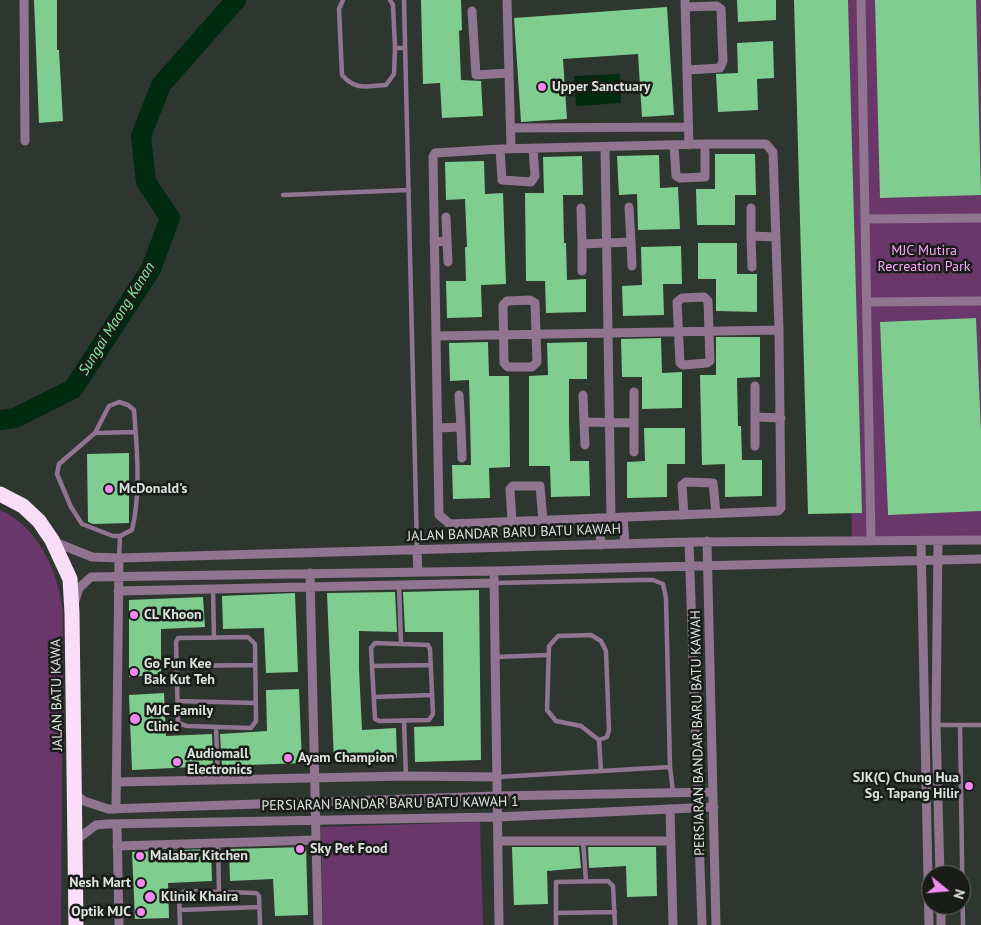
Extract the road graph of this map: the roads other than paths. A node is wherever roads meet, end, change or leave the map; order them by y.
1 (24, 0) edge
2 (342, 0) edge
3 (390, 0) edge
4 (404, 0) edge
5 (507, 0) edge
6 (861, 0) edge
7 (685, 3) edge
8 (472, 11) dead end
9 (396, 48) junction
10 (405, 48) junction
11 (687, 70) junction
12 (509, 73) junction
13 (688, 127) junction
14 (511, 128) junction
15 (25, 141) dead end
16 (706, 144) junction
17 (674, 145) junction
18 (689, 145) junction
19 (605, 147) junction
20 (511, 148) junction
21 (534, 148) junction
22 (500, 149) junction
23 (409, 190) junction
24 (283, 195) dead end
25 (629, 207) dead end
26 (581, 208) dead end
27 (751, 208) dead end
28 (446, 217) dead end
29 (981, 218) edge
30 (866, 219) junction
31 (751, 236) junction
32 (776, 237) junction
33 (447, 241) junction
34 (434, 242) junction
35 (630, 242) junction
36 (606, 243) junction
37 (582, 244) junction
38 (448, 262) dead end
39 (632, 266) dead end
40 (752, 267) dead end
41 (582, 271) dead end
42 (981, 301) edge
43 (867, 302) junction
44 (779, 330) junction
45 (710, 331) junction
46 (678, 332) junction
47 (607, 333) junction
48 (536, 334) junction
49 (504, 335) junction
50 (436, 336) junction
51 (755, 386) dead end
52 (634, 392) dead end
53 (459, 395) dead end
54 (583, 395) dead end
55 (755, 417) junction
56 (781, 418) junction
57 (584, 422) junction
58 (609, 422) junction
59 (634, 422) junction
60 (461, 427) junction
61 (438, 428) junction
62 (136, 432) junction
63 (95, 433) junction
64 (585, 445) dead end
65 (755, 446) dead end
66 (634, 452) dead end
67 (462, 458) dead end
68 (0, 494) edge
69 (716, 514) junction
70 (684, 515) junction
71 (623, 517) junction
72 (599, 518) junction
73 (612, 518) junction
74 (542, 521) junction
75 (512, 522) junction
76 (120, 536) junction
77 (52, 540) junction
78 (871, 540) junction
79 (981, 540) edge
80 (707, 541) junction
81 (921, 541) junction
82 (938, 541) junction
83 (689, 542) junction
84 (625, 543) junction
85 (601, 545) junction
86 (417, 551) junction
87 (119, 558) junction
88 (938, 559) junction
89 (981, 559) edge
90 (922, 560) junction
91 (692, 566) junction
92 (709, 566) junction
93 (493, 571) junction
94 (418, 572) junction
95 (310, 573) junction
96 (118, 576) junction
97 (494, 583) junction
98 (399, 585) junction
99 (310, 588) junction
100 (118, 591) junction
101 (213, 591) junction
102 (72, 613) junction
103 (214, 638) junction
104 (401, 643) junction
105 (548, 655) junction
106 (495, 657) junction
107 (431, 665) junction
108 (177, 666) junction
109 (255, 666) junction
110 (372, 666) junction
111 (432, 695) junction
112 (374, 697) junction
113 (178, 701) junction
114 (256, 703) junction
115 (404, 721) junction
116 (936, 725) junction
117 (960, 725) junction
118 (981, 725) edge
119 (216, 727) junction
120 (599, 740) junction
121 (670, 767) junction
122 (600, 771) junction
123 (406, 776) junction
124 (496, 777) junction
125 (315, 778) junction
126 (218, 780) junction
127 (117, 782) junction
128 (673, 792) junction
129 (696, 792) junction
130 (713, 792) junction
131 (74, 793) junction
132 (497, 796) junction
133 (315, 803) junction
134 (714, 807) junction
135 (697, 808) junction
136 (116, 809) junction
137 (670, 809) junction
138 (497, 817) junction
139 (316, 819) junction
140 (117, 824) junction
141 (316, 840) junction
142 (498, 841) junction
143 (583, 841) junction
144 (671, 841) junction
145 (74, 842) junction
146 (218, 843) junction
147 (117, 846) junction
148 (940, 865) edge
149 (586, 881) junction
150 (219, 891) junction
151 (259, 907) junction
152 (180, 910) junction
153 (556, 912) junction
154 (615, 912) junction
155 (76, 925) edge
156 (119, 925) edge
157 (180, 925) edge
158 (260, 925) edge
159 (318, 925) edge
160 (499, 925) edge
161 (556, 925) edge
162 (615, 925) edge
163 (673, 925) edge
164 (702, 925) edge
165 (716, 925) edge
166 (929, 925) edge
167 (963, 925) edge

1 - 15 street
2 - 9 lane
3 - 9 lane
4 - 10 lane
5 - 12 street
6 - 30 street
7 - 11 street
7 - 11 street
8 - 12 street
9 - 10 lane
10 - 23 lane
11 - 13 street
12 - 14 street
13 - 14 street
13 - 18 street
14 - 20 street
16 - 17 street
16 - 18 street
16 - 32 street
17 - 18 street
17 - 19 street
19 - 21 street
19 - 36 street
20 - 21 street
20 - 22 street
21 - 22 street
22 - 34 street
23 - 24 lane
23 - 86 lane
25 - 35 street
26 - 37 street
27 - 31 street
28 - 33 street
29 - 30 street
30 - 43 street
31 - 32 street
31 - 40 street
32 - 44 street
33 - 34 street
33 - 38 street
34 - 50 street
35 - 36 street
35 - 39 street
36 - 37 street
36 - 47 street
37 - 41 street
42 - 43 street
43 - 78 street
44 - 45 street
44 - 56 street
45 - 46 street
45 - 46 street
45 - 46 street
46 - 47 street
47 - 48 street
47 - 58 street
48 - 49 street
48 - 49 street
48 - 49 street
49 - 50 street
50 - 61 street
51 - 55 street
52 - 59 street
53 - 60 street
54 - 57 street
55 - 56 street
55 - 65 street
56 - 69 street
57 - 58 street
57 - 64 street
58 - 59 street
58 - 73 street
59 - 66 street
60 - 61 street
60 - 67 street
61 - 75 street
62 - 63 lane
62 - 63 lane
62 - 76 lane
63 - 76 lane
68 - 77 highway, JALAN BATU KAWA
69 - 70 street
69 - 70 street
70 - 71 street
71 - 73 street
71 - 84 street
72 - 73 street
72 - 74 street
72 - 85 street
74 - 75 street
74 - 75 street
76 - 87 lane
77 - 87 street, JALAN BANDAR BARU BATU KAWAH
77 - 102 highway, JALAN BATU KAWA
78 - 80 street, JALAN BANDAR BARU BATU KAWAH
78 - 81 street, JALAN BANDAR BARU BATU KAWAH
79 - 82 street, JALAN BANDAR BARU BATU KAWAH
80 - 83 street, JALAN BANDAR BARU BATU KAWAH
80 - 92 street, PERSIARAN BANDAR BARU BATU KAWAH
81 - 82 street, JALAN BANDAR BARU BATU KAWAH
81 - 90 street
82 - 88 street
83 - 84 street, JALAN BANDAR BARU BATU KAWAH
83 - 91 street, PERSIARAN BANDAR BARU BATU KAWAH
84 - 85 street, JALAN BANDAR BARU BATU KAWAH
85 - 86 street, JALAN BANDAR BARU BATU KAWAH
86 - 87 street, JALAN BANDAR BARU BATU KAWAH
86 - 94 street
87 - 96 street
88 - 89 street
88 - 90 street
88 - 116 street
90 - 92 street
90 - 166 street
91 - 92 street
91 - 93 street
91 - 129 street, PERSIARAN BANDAR BARU BATU KAWAH
92 - 130 street, PERSIARAN BANDAR BARU BATU KAWAH
93 - 94 street
93 - 97 street
94 - 95 street
95 - 96 street
95 - 99 street
96 - 100 street
96 - 102 street
97 - 98 street
97 - 106 street
97 - 121 lane
98 - 99 street
98 - 104 lane
99 - 101 street
99 - 125 street
100 - 101 street
100 - 127 street
101 - 103 lane
102 - 131 highway, JALAN BATU KAWA
103 - 108 lane
103 - 109 lane
104 - 107 lane
104 - 110 lane
105 - 106 lane
105 - 120 lane
105 - 120 lane
106 - 124 street
107 - 110 lane
107 - 111 lane
108 - 109 lane
108 - 113 lane
109 - 114 lane
110 - 112 lane
111 - 112 lane
111 - 115 lane
112 - 115 lane
113 - 114 lane
113 - 119 lane
114 - 119 lane
115 - 123 lane
116 - 117 lane
116 - 148 street
117 - 118 lane
117 - 167 lane
119 - 126 lane
120 - 122 lane
121 - 122 lane
121 - 128 lane
122 - 124 lane
123 - 124 street
123 - 125 street
124 - 132 street
125 - 126 street
125 - 133 street
126 - 127 street
127 - 136 street
128 - 129 street, PERSIARAN BANDAR BARU BATU KAWAH 1
128 - 132 street, PERSIARAN BANDAR BARU BATU KAWAH 1
129 - 130 street, PERSIARAN BANDAR BARU BATU KAWAH 1
129 - 135 street, PERSIARAN BANDAR BARU BATU KAWAH
130 - 134 street, PERSIARAN BANDAR BARU BATU KAWAH
131 - 136 street, PERSIARAN BANDAR BARU BATU KAWAH 1
131 - 145 highway, JALAN BATU KAWA
132 - 133 street, PERSIARAN BANDAR BARU BATU KAWAH 1
132 - 138 street
133 - 136 street, PERSIARAN BANDAR BARU BATU KAWAH 1
133 - 139 street
134 - 135 street, PERSIARAN BANDAR BARU BATU KAWAH 1
134 - 165 street, PERSIARAN BANDAR BARU BATU KAWAH
135 - 137 street, PERSIARAN BANDAR BARU BATU KAWAH 1
135 - 164 street, PERSIARAN BANDAR BARU BATU KAWAH
137 - 138 street, PERSIARAN BANDAR BARU BATU KAWAH 1
137 - 144 street
138 - 139 street, PERSIARAN BANDAR BARU BATU KAWAH 1
138 - 142 street
139 - 140 street, PERSIARAN BANDAR BARU BATU KAWAH 1
139 - 141 street
140 - 145 street, PERSIARAN BANDAR BARU BATU KAWAH 1
140 - 147 street
141 - 146 street
141 - 159 street
142 - 143 street
142 - 160 street
143 - 144 street
143 - 149 lane
144 - 163 street
145 - 155 highway, JALAN BATU KAWA
146 - 147 street
146 - 150 lane
147 - 156 street
149 - 153 lane
149 - 154 lane
150 - 151 lane
150 - 152 lane
151 - 152 lane
151 - 158 lane
152 - 157 lane
153 - 154 lane
153 - 161 lane
154 - 162 lane

